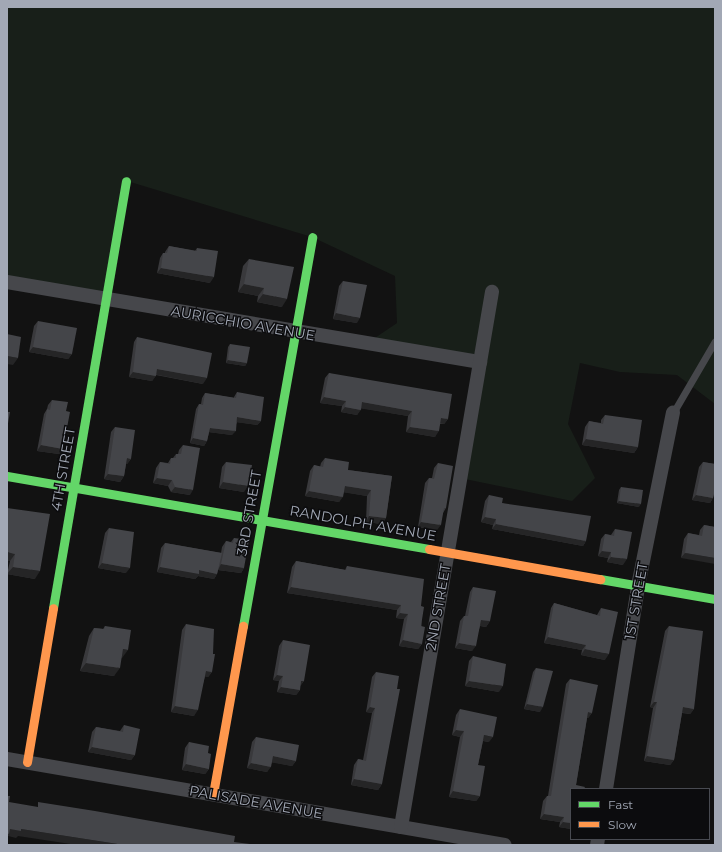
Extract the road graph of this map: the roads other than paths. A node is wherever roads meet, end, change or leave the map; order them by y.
1 (126, 181) dead end
2 (312, 237) dead end
3 (7, 282) edge
4 (492, 292) dead end
5 (106, 299) junction
6 (295, 332) junction
7 (715, 341) edge
8 (480, 362) junction
9 (673, 413) joint
10 (7, 476) edge
11 (74, 487) junction
12 (262, 520) junction
13 (448, 552) junction
14 (638, 586) junction
15 (715, 599) edge
16 (7, 758) edge
17 (27, 762) junction
18 (606, 788) edge
19 (213, 794) junction
20 (401, 827) junction
21 (505, 845) edge

1 - 5 street, 4TH STREET
2 - 6 street, 3RD STREET
3 - 5 street, AURICCHIO AVENUE
4 - 8 street, 2ND STREET
5 - 6 street, AURICCHIO AVENUE
5 - 11 street, 4TH STREET
6 - 8 street, AURICCHIO AVENUE
6 - 12 street, 3RD STREET
7 - 9 lane
8 - 13 street, 2ND STREET
9 - 14 street, 1ST STREET
10 - 11 street, RANDOLPH AVENUE
11 - 12 street, RANDOLPH AVENUE
11 - 17 street, 4TH STREET
12 - 13 street, RANDOLPH AVENUE
12 - 19 street, 3RD STREET
13 - 14 street, RANDOLPH AVENUE
13 - 20 street, 2ND STREET
14 - 15 street, RANDOLPH AVENUE
14 - 18 street, 1ST STREET
16 - 17 street, PALISADE AVENUE
17 - 19 street, PALISADE AVENUE
19 - 20 street, PALISADE AVENUE
20 - 21 street, PALISADE AVENUE

